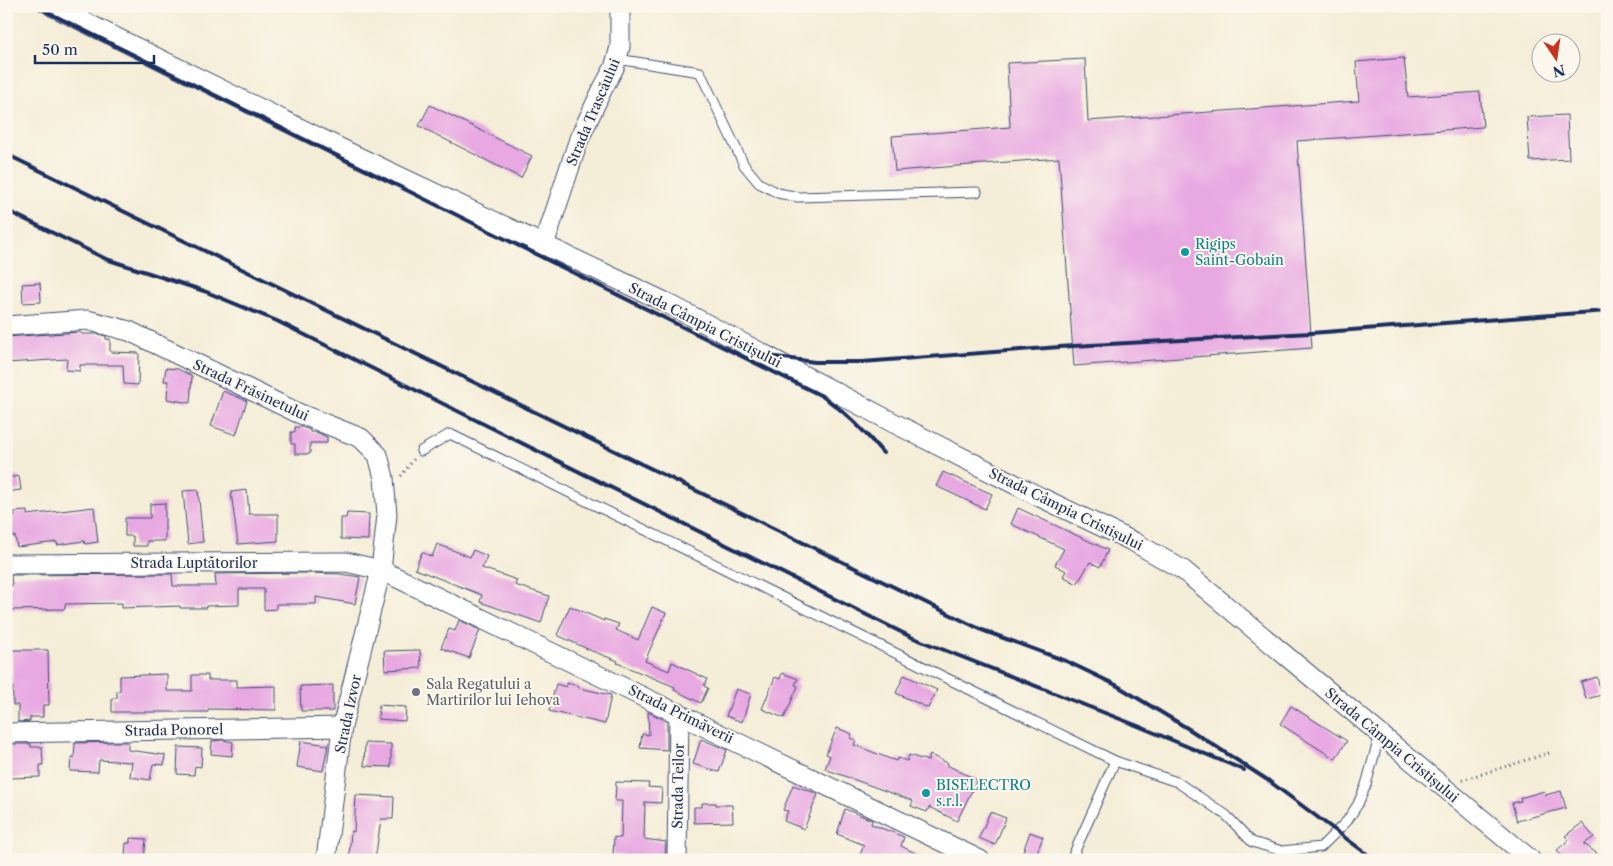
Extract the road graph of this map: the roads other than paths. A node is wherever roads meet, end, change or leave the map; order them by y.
1 (52, 6) edge
2 (620, 6) edge
3 (617, 59) junction
4 (977, 192) dead end
5 (544, 245) junction
6 (6, 326) edge
7 (421, 451) road end
8 (6, 564) edge
9 (381, 570) junction
10 (679, 713) junction
11 (342, 727) junction
12 (6, 734) edge
13 (1380, 734) junction
14 (1115, 760) junction
15 (326, 860) edge
16 (677, 860) edge
17 (980, 860) edge
18 (1072, 860) edge
19 (1531, 860) edge

1 - 5 street, Strada Câmpia Cristișului
2 - 3 street, Strada Trascăului
3 - 4 lane
3 - 5 street, Strada Trascăului
5 - 13 street, Strada Câmpia Cristișului
6 - 9 street, Strada Frăsinetului
7 - 14 lane
8 - 9 street, Strada Luptătorilor
9 - 10 street, Strada Primăverii
9 - 11 street, Strada Izvor
10 - 16 street, Strada Teilor
10 - 17 street, Strada Primăverii
11 - 12 street, Strada Ponorel
11 - 15 street, Strada Izvor
13 - 14 lane
13 - 19 street, Strada Câmpia Cristișului
14 - 18 lane

